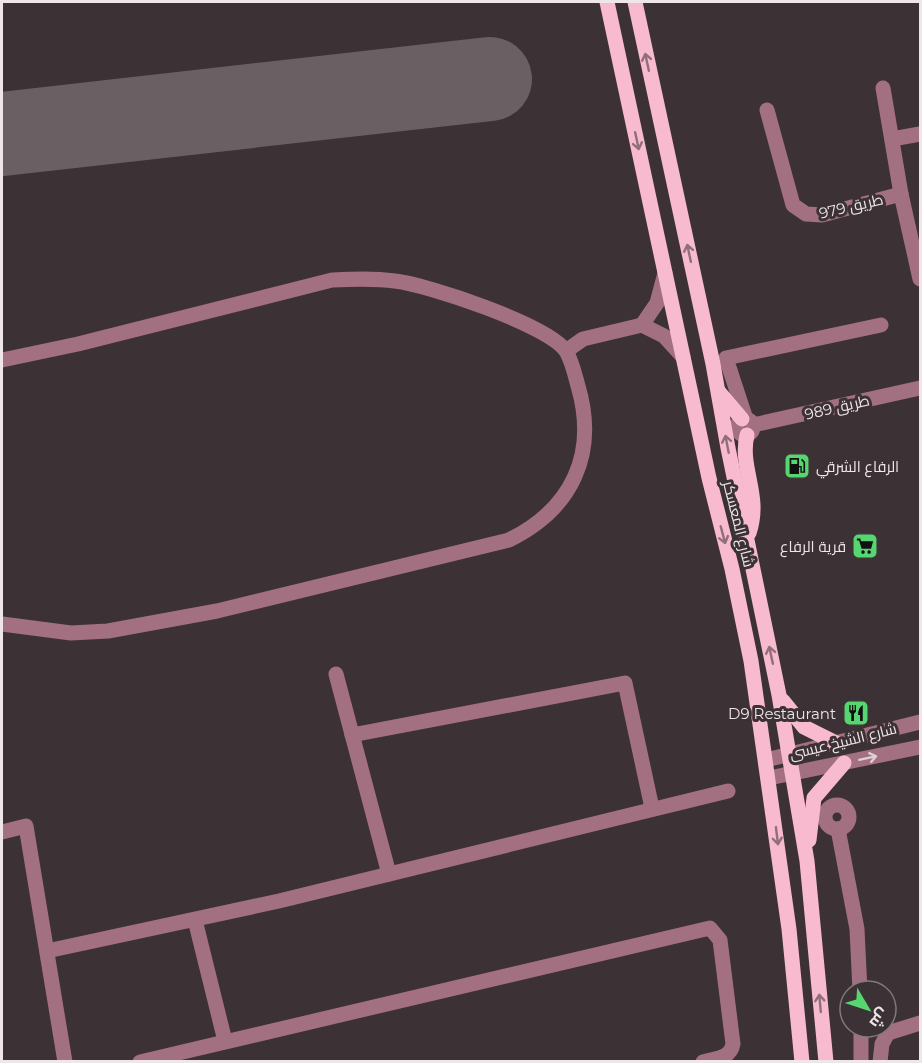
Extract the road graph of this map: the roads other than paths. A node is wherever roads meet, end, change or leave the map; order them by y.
1 (607, 2) edge
2 (635, 2) edge
3 (883, 88) dead end
4 (767, 110) dead end
5 (921, 134) edge
6 (892, 139) junction
7 (901, 194) junction
8 (665, 273) junction
9 (920, 278) edge
10 (642, 325) junction
11 (881, 325) dead end
12 (566, 351) junction
13 (683, 357) junction
14 (2, 360) edge
15 (921, 388) edge
16 (718, 392) junction
17 (747, 424) junction
18 (747, 539) junction
19 (2, 624) edge
20 (336, 674) dead end
21 (780, 695) junction
22 (921, 722) edge
23 (352, 735) junction
24 (836, 743) junction
25 (921, 747) edge
26 (789, 754) junction
27 (766, 760) junction
28 (844, 763) junction
29 (792, 773) junction
30 (769, 778) junction
31 (728, 791) dead end
32 (652, 808) junction
33 (838, 829) dead end
34 (2, 832) edge
35 (807, 861) junction
36 (389, 874) junction
37 (195, 920) junction
38 (46, 951) junction
39 (859, 979) edge
40 (921, 1023) edge
41 (898, 1030) edge
42 (862, 1039) edge
43 (885, 1039) edge
44 (225, 1041) junction
45 (65, 1062) edge
46 (140, 1062) edge
47 (703, 1062) edge
48 (802, 1062) edge
49 (826, 1062) edge
50 (861, 1062) edge
51 (880, 1062) edge

1 -> 8 main road, شارع المعسكر
16 -> 2 main road, شارع المعسكر
3 - 6 street
4 - 7 street, طريق 979
5 - 6 street
6 - 7 street
7 - 9 street
8 - 10 street
8 - 13 main road, شارع المعسكر
10 - 12 street
10 - 13 street
11 - 17 street
12 - 14 street
12 - 19 street
13 -> 27 main road, شارع المعسكر
15 - 17 street, طريق 989
16 - 17 main road
18 -> 16 main road, شارع المعسكر
17 - 18 main road
21 -> 18 main road, شارع المعسكر
20 - 23 street
21 - 24 main road
21 - 26 main road, شارع المعسكر
22 - 24 street, شارع الشيخ عيسى
23 - 32 street
23 - 36 street
24 - 26 street, شارع الشيخ عيسى
28 -> 25 street, شارع الشيخ عيسى
26 - 27 street, شارع الشيخ عيسى
26 - 29 main road, شارع المعسكر
27 - 30 main road, شارع المعسكر
28 - 29 street, شارع الشيخ عيسى
28 - 35 main road
29 - 30 street, شارع الشيخ عيسى
29 - 35 main road, شارع المعسكر
30 -> 48 main road, شارع المعسكر
31 - 32 street
32 - 36 street
33 - 39 street
34 - 38 street
49 -> 35 main road, شارع المعسكر
36 - 37 street
37 - 38 street
37 - 44 street
38 - 45 street
40 - 41 street
42 - 50 street
43 - 51 street
44 - 46 street
44 - 47 street

